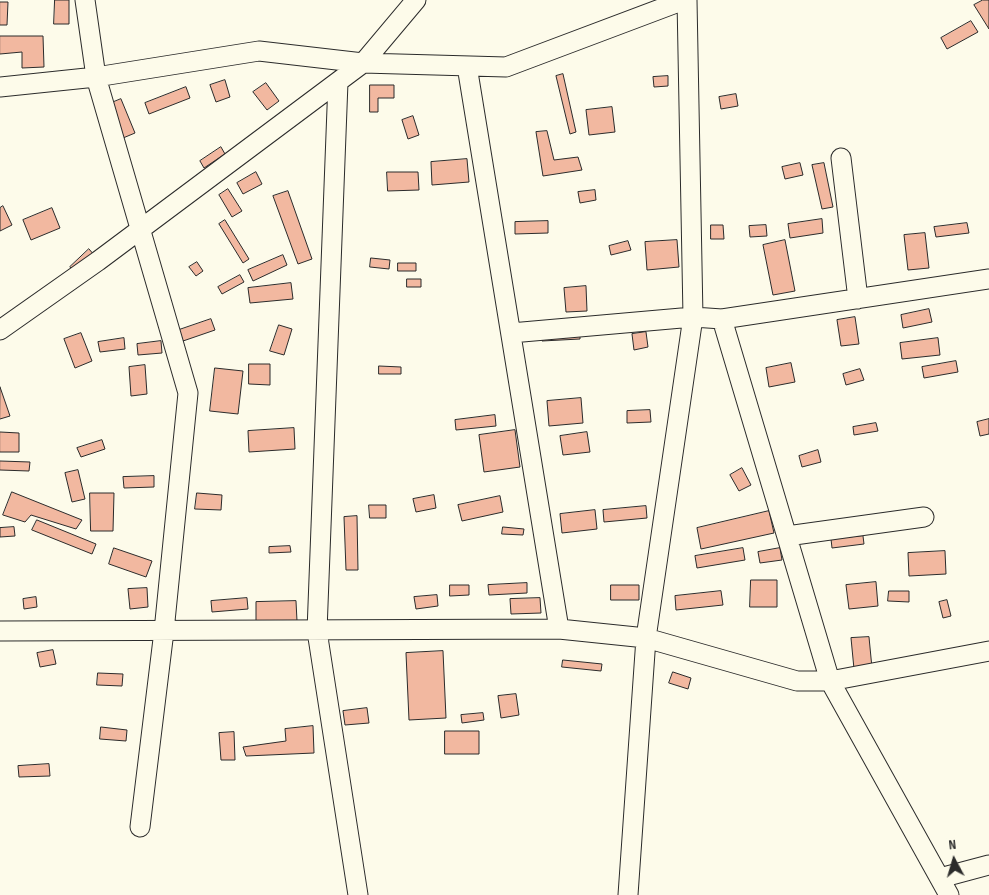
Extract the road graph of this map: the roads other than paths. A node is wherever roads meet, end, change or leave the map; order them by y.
1 (85, 0) edge
2 (416, 0) edge
3 (686, 0) edge
4 (363, 63) junction
5 (467, 66) junction
6 (96, 76) junction
7 (338, 82) junction
8 (0, 88) edge
9 (842, 158) dead end
10 (141, 229) junction
11 (989, 279) edge
12 (858, 299) junction
13 (693, 317) junction
14 (722, 319) junction
15 (0, 330) edge
16 (511, 333) junction
17 (924, 517) dead end
18 (787, 536) junction
19 (559, 629) junction
20 (0, 631) edge
21 (164, 631) junction
22 (317, 631) junction
23 (646, 638) junction
24 (989, 651) edge
25 (830, 680) junction
26 (140, 828) dead end
27 (989, 865) edge
28 (944, 890) edge
29 (358, 895) edge
30 (628, 895) edge

1 - 6 street
2 - 4 street
3 - 5 street
3 - 13 street
4 - 5 street
4 - 6 street
4 - 7 street
5 - 16 street
6 - 8 street
6 - 10 street
7 - 10 street
7 - 22 street
9 - 12 street
10 - 15 street
10 - 21 street
11 - 12 street
12 - 14 street
13 - 14 street
13 - 16 street
13 - 23 street
14 - 18 street
16 - 19 street
17 - 18 street
18 - 25 street
19 - 22 street
19 - 23 street
20 - 21 street
21 - 22 street
21 - 26 street
22 - 29 street
23 - 25 street
23 - 30 street
24 - 25 street
25 - 28 street
27 - 28 street

